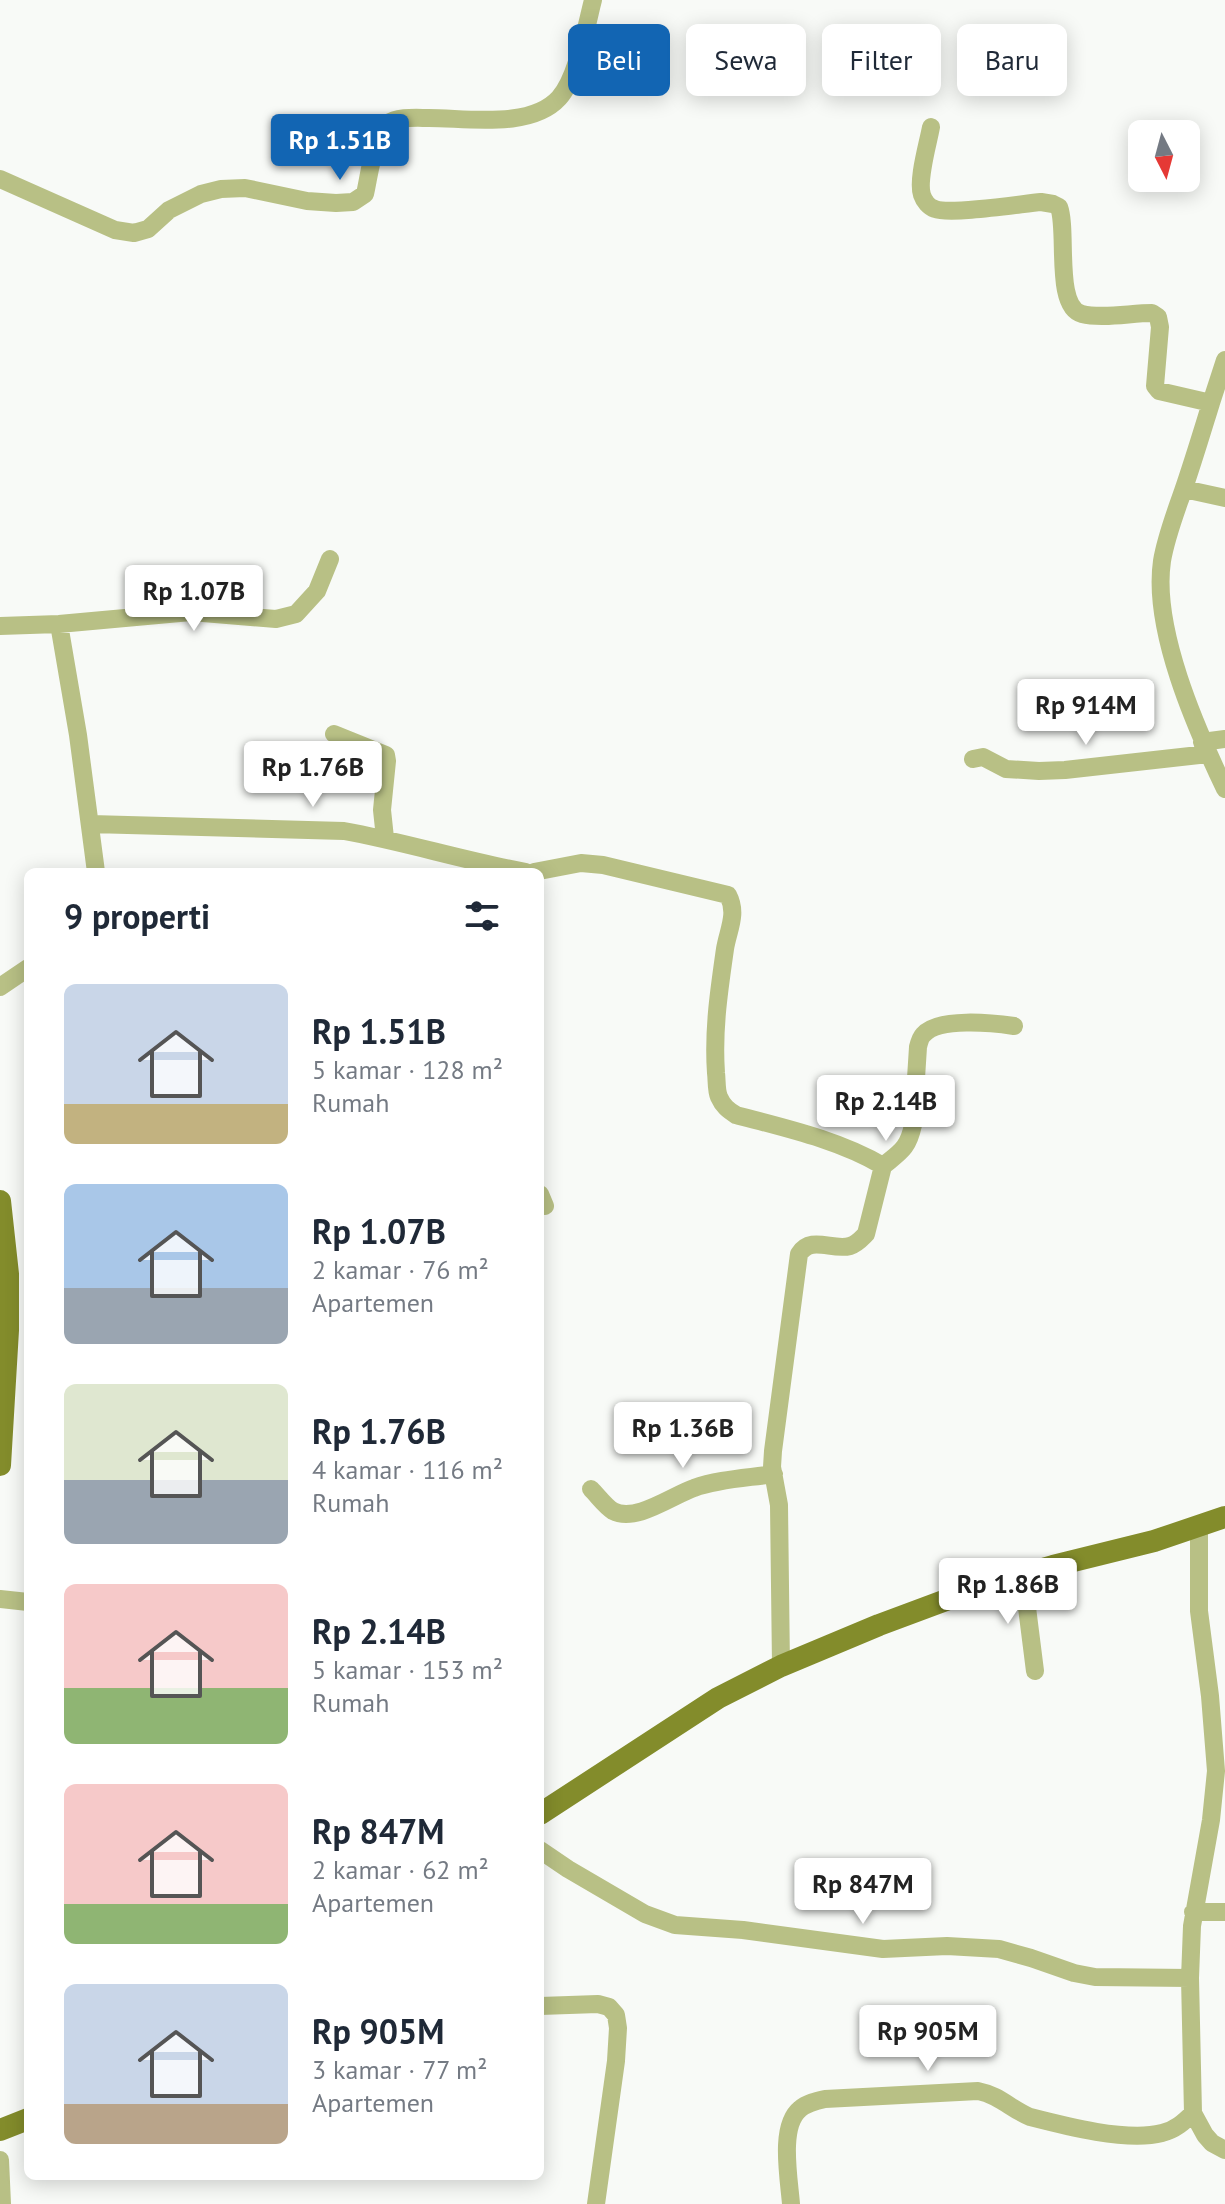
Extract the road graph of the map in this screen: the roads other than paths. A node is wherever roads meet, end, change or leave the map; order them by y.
1 (593, 0) edge
2 (931, 127) dead end
3 (0, 179) edge
4 (1225, 360) edge
5 (1211, 403) junction
6 (1184, 489) junction
7 (1225, 498) edge
8 (330, 559) dead end
9 (59, 624) junction
10 (0, 626) edge
11 (334, 734) dead end
12 (1225, 739) edge
13 (1205, 748) junction
14 (973, 759) dead end
15 (1225, 789) edge
16 (91, 824) junction
17 (385, 838) junction
18 (96, 868) edge
19 (507, 868) edge
20 (544, 869) edge
21 (24, 971) edge
22 (0, 987) edge
23 (1014, 1026) dead end
24 (883, 1166) junction
25 (0, 1201) edge
26 (0, 1465) edge
27 (774, 1474) junction
28 (591, 1489) dead end
29 (1225, 1517) edge
30 (1199, 1527) junction
31 (1023, 1576) junction
32 (0, 1599) edge
33 (24, 1602) edge
34 (781, 1666) junction
35 (1035, 1671) dead end
36 (544, 1811) edge
37 (544, 1853) edge
38 (1193, 1912) junction
39 (1225, 1912) edge
40 (1190, 1978) junction
41 (544, 2006) edge
42 (1193, 2113) junction
43 (24, 2121) edge
44 (0, 2130) edge
45 (1225, 2150) edge
46 (0, 2160) edge
47 (2, 2204) edge
48 (596, 2204) edge
49 (791, 2204) edge

1 - 3 street
2 - 5 street
4 - 5 street
5 - 6 street
6 - 7 street
6 - 13 street
8 - 9 street
9 - 10 street
9 - 16 street
11 - 17 street
12 - 13 street
13 - 14 street
13 - 15 street
16 - 17 street
16 - 18 street
17 - 19 street
20 - 24 street
21 - 22 street
23 - 24 street
24 - 27 street
25 - 26 main road
27 - 28 street
27 - 34 street
29 - 30 main road
30 - 31 main road
30 - 38 street
31 - 34 main road
31 - 35 street
32 - 33 street
34 - 36 main road
37 - 40 street
38 - 39 street
38 - 40 street
40 - 42 street
41 - 48 street
42 - 45 street
42 - 49 street
43 - 44 main road
46 - 47 street

